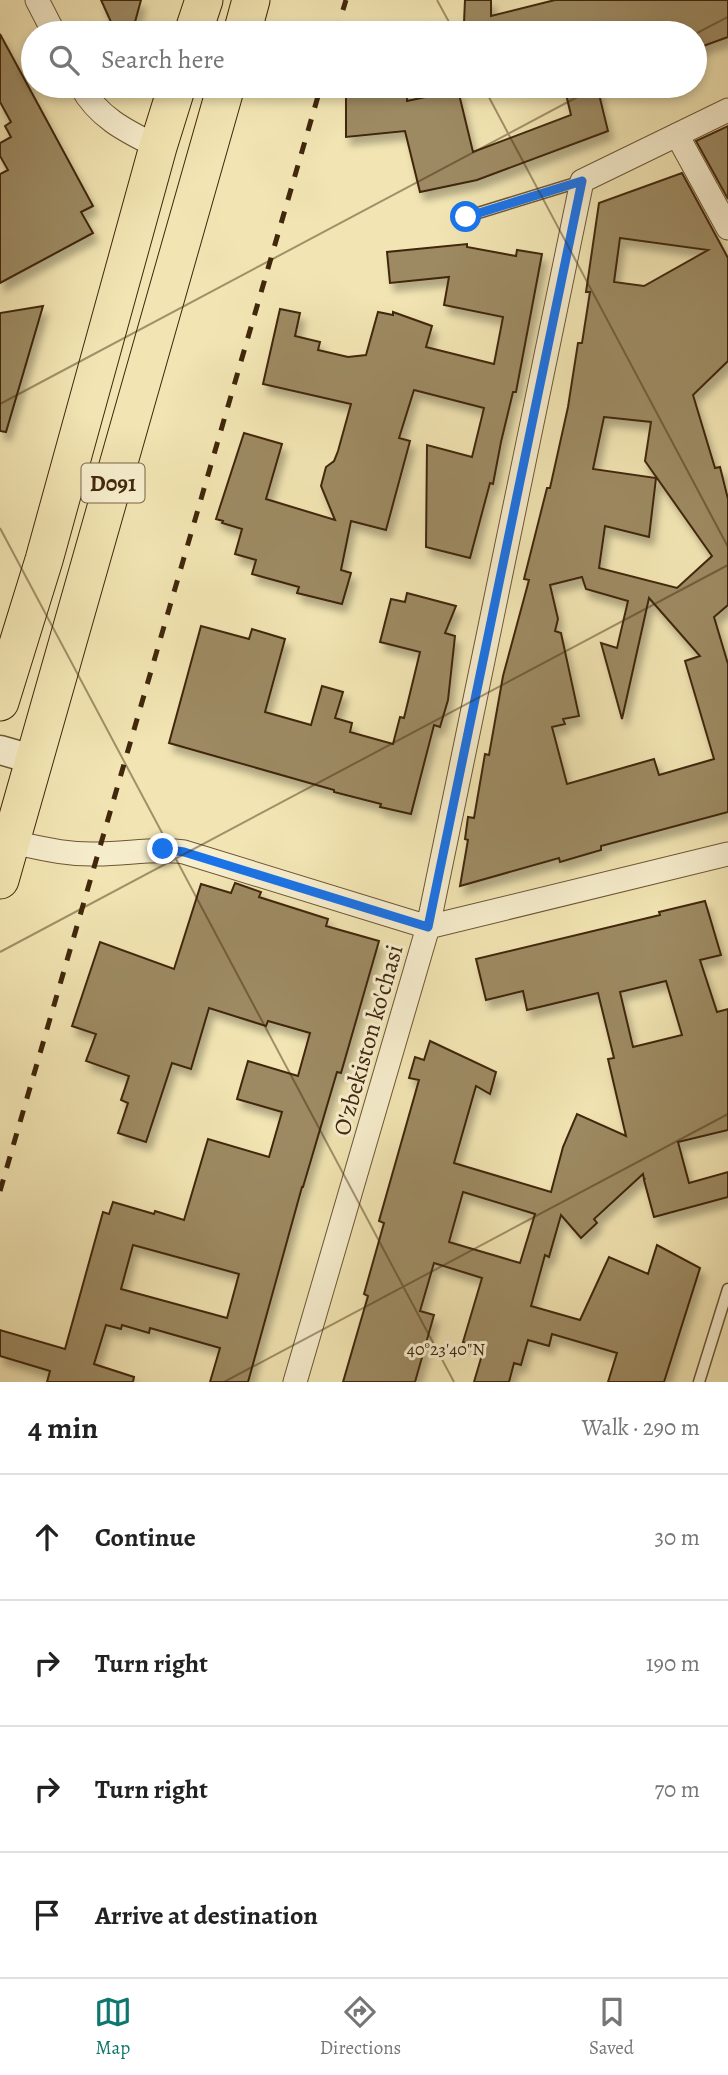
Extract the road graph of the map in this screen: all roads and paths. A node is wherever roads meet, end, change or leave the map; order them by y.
1 (37, 0) edge
2 (204, 0) edge
3 (251, 0) edge
4 (48, 21) edge
5 (197, 21) edge
6 (245, 21) edge
7 (89, 98) edge
8 (173, 98) edge
9 (223, 98) edge
10 (728, 110) edge
11 (677, 135) junction
12 (158, 147) junction
13 (582, 181) junction
14 (466, 217) dead end
15 (728, 228) edge
16 (0, 702) edge
17 (0, 750) edge
18 (35, 760) junction
19 (11, 842) junction
20 (728, 854) edge
21 (0, 880) edge
22 (428, 927) junction
23 (728, 1289) edge
24 (295, 1382) edge
25 (699, 1382) edge

1 - 4 street
2 - 5 highway
3 - 6 highway
7 - 12 street
8 - 12 highway, D091
9 - 18 highway, D091
10 - 11 street
11 - 13 street
11 - 15 street
12 - 16 highway, D091
13 - 14 lane
13 - 22 street
17 - 18 street
18 - 19 highway, D091
19 - 21 highway, D091
19 - 22 street
20 - 22 street, O'zbekiston ko'chasi
22 - 24 street, O'zbekiston ko'chasi
23 - 25 lane

